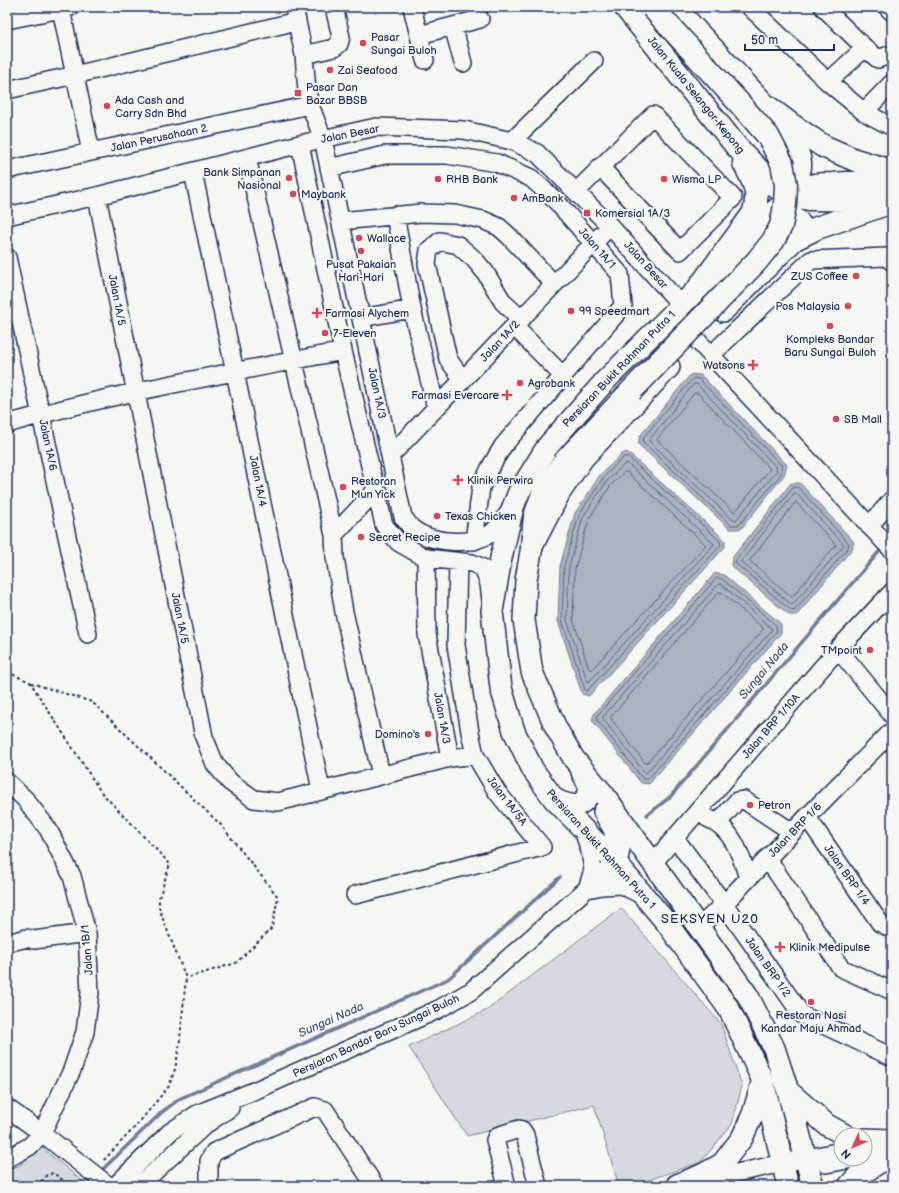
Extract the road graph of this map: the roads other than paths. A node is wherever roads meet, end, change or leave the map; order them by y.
1 (334, 7) edge
2 (412, 7) edge
3 (625, 7) edge
4 (652, 7) edge
5 (674, 7) edge
6 (750, 7) edge
7 (824, 7) edge
8 (887, 7) edge
9 (66, 8) edge
10 (892, 12) edge
11 (296, 14) edge
12 (480, 19) dead end
13 (7, 20) edge
14 (453, 26) junction
15 (419, 35) junction
16 (865, 48) junction
17 (892, 54) edge
18 (304, 55) junction
19 (425, 60) dead end
20 (594, 61) dead end
21 (463, 63) dead end
22 (75, 75) junction
23 (828, 82) junction
24 (892, 83) edge
25 (7, 90) edge
26 (764, 104) junction
27 (310, 105) junction
28 (864, 112) junction
29 (892, 127) edge
30 (323, 139) junction
31 (512, 141) junction
32 (300, 144) junction
33 (736, 146) junction
34 (91, 152) junction
35 (247, 158) junction
36 (329, 168) junction
37 (600, 168) junction
38 (7, 170) edge
39 (892, 171) edge
40 (193, 172) junction
41 (769, 181) junction
42 (892, 183) edge
43 (576, 192) junction
44 (97, 196) junction
45 (794, 196) junction
46 (892, 201) edge
47 (394, 215) junction
48 (7, 216) edge
49 (340, 221) junction
50 (610, 226) junction
51 (760, 227) junction
52 (795, 239) junction
53 (593, 243) junction
54 (7, 257) edge
55 (892, 262) edge
56 (554, 284) junction
57 (700, 286) junction
58 (682, 304) junction
59 (412, 308) junction
60 (361, 318) junction
61 (517, 323) junction
62 (696, 339) junction
63 (343, 351) junction
64 (711, 355) junction
65 (294, 360) junction
66 (235, 372) junction
67 (563, 376) junction
68 (463, 380) junction
69 (136, 393) junction
70 (436, 408) junction
71 (41, 414) junction
72 (7, 424) edge
73 (390, 456) junction
74 (376, 490) junction
75 (892, 500) edge
76 (513, 506) junction
77 (873, 530) junction
78 (334, 535) junction
79 (445, 541) junction
80 (474, 541) junction
81 (532, 546) junction
82 (892, 550) edge
83 (426, 558) junction
84 (451, 561) junction
85 (892, 592) edge
86 (492, 611) junction
87 (88, 634) dead end
88 (838, 649) junction
89 (892, 715) edge
90 (892, 731) edge
91 (474, 754) junction
92 (450, 758) junction
93 (574, 759) junction
94 (380, 775) junction
95 (7, 782) edge
96 (591, 789) junction
97 (320, 790) junction
98 (554, 800) junction
99 (694, 815) junction
100 (807, 817) junction
101 (718, 823) junction
102 (582, 828) junction
103 (792, 832) junction
104 (675, 838) junction
105 (767, 858) junction
106 (616, 863) junction
107 (653, 863) junction
108 (748, 878) junction
109 (587, 889) junction
110 (355, 895) dead end
111 (644, 896) junction
112 (724, 904) junction
113 (698, 928) junction
114 (892, 929) edge
115 (87, 933) junction
116 (7, 943) edge
117 (892, 991) edge
118 (892, 1057) edge
119 (763, 1081) junction
120 (256, 1090) junction
121 (788, 1091) junction
122 (7, 1108) edge
123 (833, 1128) edge
124 (42, 1133) junction
125 (873, 1140) edge
126 (892, 1140) edge
127 (873, 1144) edge
128 (892, 1153) edge
129 (833, 1156) edge
130 (873, 1156) edge
131 (7, 1159) edge
132 (833, 1164) edge
133 (809, 1171) edge
134 (785, 1174) edge
135 (109, 1186) edge
136 (115, 1186) edge
137 (139, 1186) edge
138 (209, 1186) edge
139 (375, 1186) edge
140 (507, 1186) edge
141 (538, 1186) edge
142 (676, 1186) edge
143 (722, 1186) edge
144 (849, 1186) edge

1 - 18 street
2 - 15 street
3 - 33 highway, Jalan Kuala Selangor-Kepong
4 - 81 highway, bridge
5 - 26 highway
6 - 23 street
7 - 16 street
8 - 10 street
9 - 13 street
9 - 22 street
11 - 18 street, Jalan 1A/3
11 - 22 street
12 - 14 street
14 - 15 street
14 - 21 street
15 - 19 street
16 - 17 street
16 - 23 street
18 - 27 street, Jalan 1A/3
20 - 31 street
22 - 25 street
22 - 34 street
23 - 28 street
24 - 28 street
26 - 39 highway
26 - 41 highway
27 - 30 street, Jalan 1A/3
27 - 34 street, Jalan Perusahaan 2
28 - 29 street
30 - 31 street, Jalan Besar
30 - 32 street, Jalan Besar
30 - 36 street, Jalan 1A/3
31 - 43 street, Jalan Besar
32 - 35 street, Jalan Besar
32 - 63 street, Jalan 1A/3
33 - 41 highway, Jalan Kuala Selangor-Kepong
33 - 57 highway
34 - 38 street, Jalan Perusahaan 2
35 - 40 street, Jalan Besar
35 - 65 street
36 - 49 street, Jalan 1A/3
36 - 53 street, Jalan 1A/1
37 - 37 street
37 - 43 street
40 - 44 street, Jalan Besar
40 - 66 street, Jalan 1A/4
41 - 45 highway, Jalan Kuala Selangor-Kepong
42 - 45 highway
43 - 50 street, Jalan Besar
44 - 48 street, Jalan Besar
44 - 69 street, Jalan 1A/5
45 - 46 highway, Jalan Kuala Selangor-Kepong
45 - 51 highway
46 - 52 highway
47 - 49 street
47 - 56 street
47 - 59 street
49 - 60 street, Jalan 1A/3
50 - 53 street, Jalan 1A/2
50 - 58 street, Jalan Besar
51 - 52 main road, Persiaran Bukit Rahman Putra 1
51 - 57 main road, Persiaran Bukit Rahman Putra 1
52 - 62 main road
53 - 56 street, Jalan 1A/2
53 - 67 street, Jalan 1A/1
54 - 71 street, Jalan 1A/6
55 - 64 street
56 - 61 street, Jalan 1A/2
57 - 58 main road, Persiaran Bukit Rahman Putra 1
58 - 76 main road, Persiaran Bukit Rahman Putra 1
59 - 60 street
59 - 70 street
60 - 73 street, Jalan 1A/3
61 - 67 street
61 - 68 street, Jalan 1A/2
61 - 68 street
62 - 64 street
62 - 81 main road
63 - 65 street
63 - 74 street, Jalan 1A/3
64 - 77 street
65 - 66 street
65 - 78 street
66 - 69 street
66 - 97 street, Jalan 1A/4
67 - 80 street, Jalan 1A/1
68 - 70 street, Jalan 1A/2
69 - 71 street
69 - 97 street, Jalan 1A/5
70 - 73 street, Jalan 1A/2
71 - 72 street
71 - 87 street, Jalan 1A/6
73 - 79 street, Jalan 1A/3
74 - 78 street
74 - 83 street, Jalan 1A/3
75 - 77 street
76 - 80 street, Jalan 1A/3
76 - 86 main road, Persiaran Bukit Rahman Putra 1
77 - 82 street
78 - 94 street
79 - 80 street, Jalan 1A/3
79 - 84 street, Jalan 1A/5A
81 - 93 main road
83 - 84 street, Jalan 1A/3
83 - 92 street, Jalan 1A/3
84 - 86 street, Jalan 1A/3
84 - 91 street, Jalan 1A/5A
85 - 88 street, Jalan BRP 1/10A
86 - 98 main road, Persiaran Bukit Rahman Putra 1
88 - 89 street
88 - 99 street, Jalan BRP 1/10A
90 - 100 street, Jalan BRP 1/6
91 - 92 street, Jalan 1A/5
91 - 110 street, Jalan 1A/5A
92 - 94 street, Jalan 1A/5
93 - 96 main road
93 - 107 main road
94 - 97 street, Jalan 1A/5
95 - 115 street, Jalan 1B/1
96 - 98 main road
96 - 106 main road
98 - 102 main road, Persiaran Bukit Rahman Putra 1
99 - 101 street
99 - 104 street, Jalan BRP 1/10A
100 - 103 street, Jalan BRP 1/6
100 - 114 street, Jalan BRP 1/4
101 - 103 street
101 - 108 street
102 - 106 main road, Persiaran Bukit Rahman Putra 1
102 - 109 street
103 - 105 street, Jalan BRP 1/6
104 - 107 street, Jalan BRP 1/10A
104 - 112 street, Jalan BRP 1/2
105 - 108 street, Jalan BRP 1/6
105 - 117 street
106 - 109 street, Persiaran Bandar Baru Sungai Buloh
106 - 111 main road, Persiaran Bukit Rahman Putra 1
107 - 113 main road
108 - 112 street, Jalan BRP 1/6
109 - 111 street
109 - 120 street, Persiaran Bandar Baru Sungai Buloh
111 - 119 main road, Persiaran Bukit Rahman Putra 1
112 - 113 street, Jalan BRP 1/6
112 - 118 street, Jalan BRP 1/2
113 - 121 main road
115 - 116 street
115 - 124 street, Jalan 1B/1
119 - 134 main road, Persiaran Bukit Rahman Putra 1
119 - 142 main road
120 - 136 street
120 - 137 street
121 - 123 main road
121 - 133 main road
122 - 124 street
124 - 131 street, Jalan 1B/1
124 - 135 street
125 - 126 main road
126 - 127 street
128 - 130 street
128 - 144 main road
129 - 133 street
132 - 133 street
133 - 134 street
134 - 142 street
134 - 143 street
138 - 139 street
140 - 141 street

